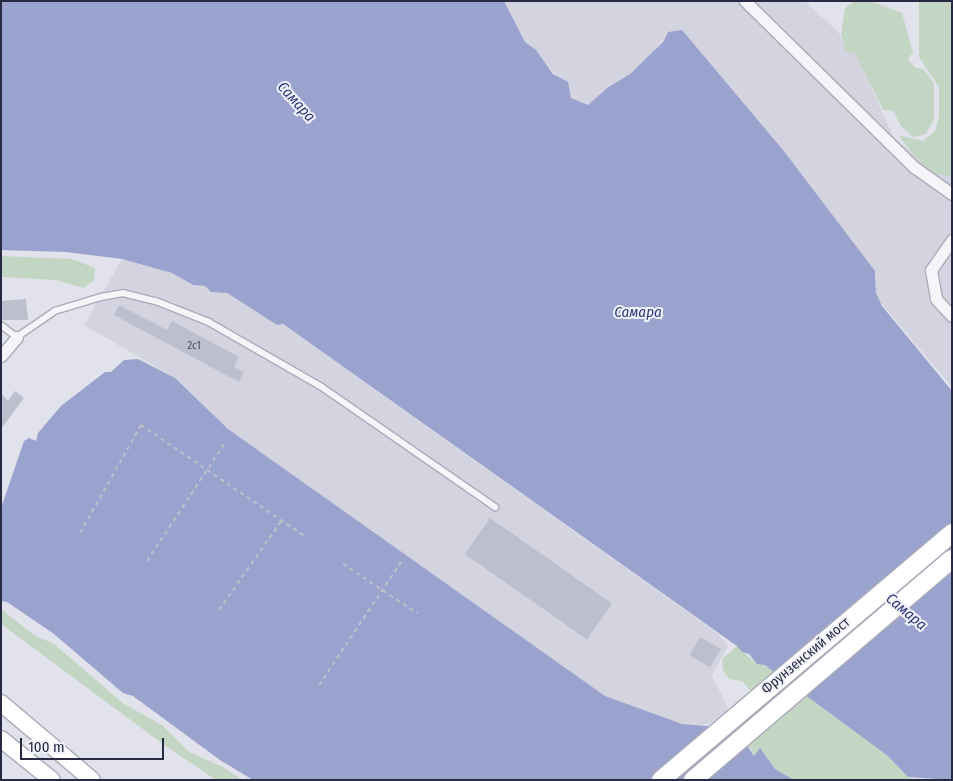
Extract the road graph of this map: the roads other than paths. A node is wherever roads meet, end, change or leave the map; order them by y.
1 (746, 1) edge
2 (952, 194) edge
3 (952, 240) edge
4 (952, 316) edge
5 (1, 325) edge
6 (17, 337) junction
7 (1, 356) edge
8 (495, 507) dead end
9 (952, 533) edge
10 (952, 559) edge
11 (1, 703) edge
12 (1, 739) edge
13 (52, 780) edge
14 (92, 780) edge
15 (661, 780) edge
16 (693, 780) edge

1 - 2 street
3 - 4 street
5 - 6 lane
6 - 7 street
6 - 8 lane
9 - 15 main road, Фрунзенский мост
10 - 16 main road, Фрунзенский мост
11 - 14 main road
12 - 13 main road

